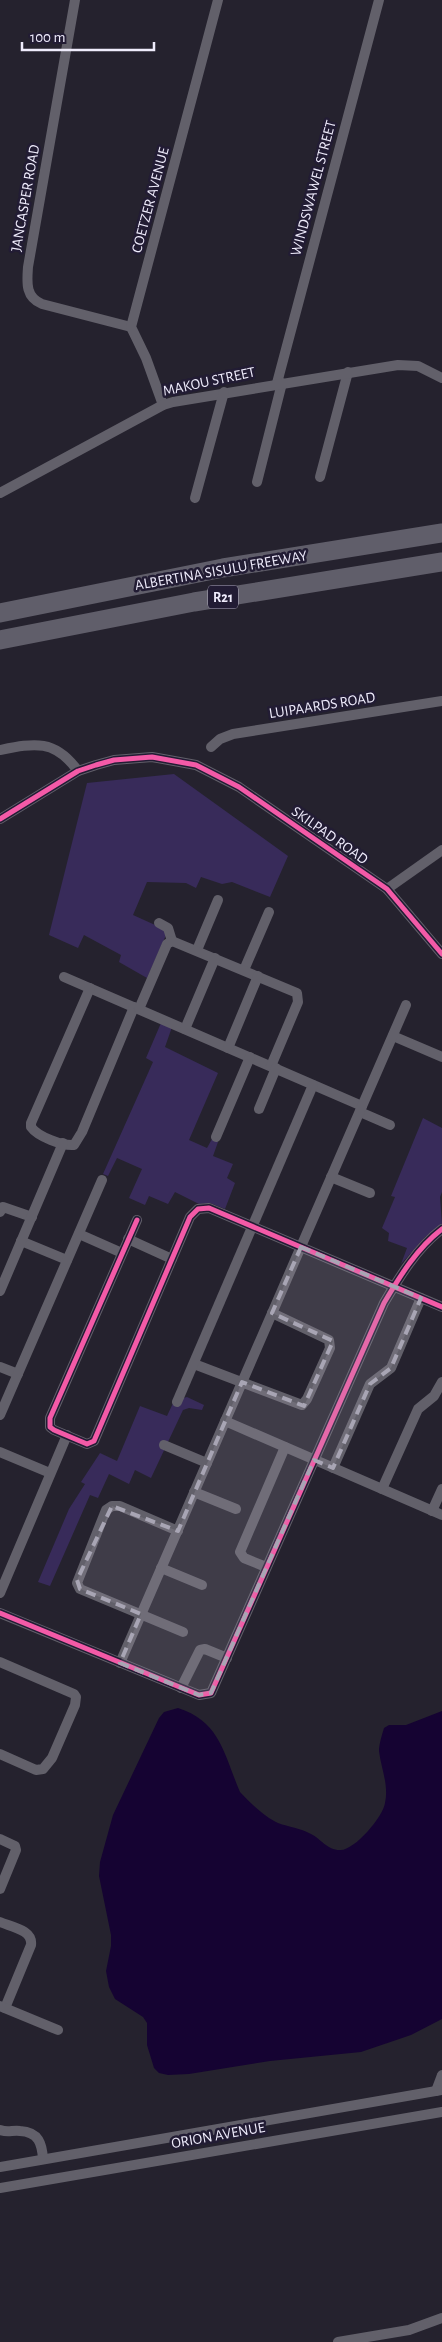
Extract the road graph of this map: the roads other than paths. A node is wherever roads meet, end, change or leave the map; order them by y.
1 (74, 0) edge
2 (218, 0) edge
3 (379, 0) edge
4 (131, 327) junction
5 (348, 372) junction
6 (442, 378) edge
7 (279, 383) junction
8 (224, 392) junction
9 (162, 405) junction
10 (320, 477) dead end
11 (257, 482) dead end
12 (0, 493) edge
13 (195, 498) dead end
14 (442, 533) edge
15 (442, 562) edge
16 (223, 568) junction
17 (0, 603) edge
18 (0, 613) edge
19 (2, 640) edge
20 (442, 701) edge
21 (211, 748) dead end
22 (0, 750) edge
23 (78, 771) junction
24 (0, 819) edge
25 (442, 850) edge
26 (387, 889) junction
27 (218, 900) dead end
28 (269, 912) dead end
29 (159, 923) dead end
30 (172, 941) junction
31 (197, 950) junction
32 (442, 954) edge
33 (215, 958) junction
34 (244, 970) junction
35 (258, 976) junction
36 (64, 977) dead end
37 (90, 988) junction
38 (406, 1005) dead end
39 (136, 1008) junction
40 (185, 1029) junction
41 (393, 1036) junction
42 (228, 1048) junction
43 (250, 1057) junction
44 (442, 1057) edge
45 (273, 1068) junction
46 (314, 1085) junction
47 (259, 1109) dead end
48 (361, 1109) junction
49 (390, 1125) dead end
50 (216, 1137) dead end
51 (63, 1143) junction
52 (331, 1177) junction
53 (102, 1180) dead end
54 (370, 1193) dead end
55 (0, 1212) edge
56 (32, 1217) junction
57 (136, 1220) dead end
58 (254, 1227) junction
59 (442, 1230) edge
60 (79, 1234) junction
61 (128, 1239) junction
62 (22, 1240) junction
63 (301, 1247) junction
64 (122, 1252) junction
65 (172, 1259) junction
66 (67, 1260) junction
67 (394, 1286) junction
68 (0, 1291) edge
69 (421, 1298) junction
70 (441, 1304) edge
71 (272, 1313) junction
72 (194, 1364) junction
73 (0, 1367) edge
74 (18, 1374) junction
75 (242, 1382) junction
76 (442, 1382) edge
77 (177, 1402) dead end
78 (0, 1415) edge
79 (225, 1422) junction
80 (67, 1435) junction
81 (164, 1445) dead end
82 (284, 1447) junction
83 (1, 1454) edge
84 (314, 1460) junction
85 (207, 1462) junction
86 (334, 1468) junction
87 (50, 1473) junction
88 (382, 1489) junction
89 (442, 1489) edge
90 (194, 1492) junction
91 (236, 1509) dead end
92 (437, 1513) edge
93 (178, 1531) junction
94 (266, 1567) junction
95 (161, 1568) junction
96 (202, 1585) dead end
97 (0, 1594) edge
98 (0, 1613) edge
99 (141, 1614) junction
100 (183, 1632) dead end
101 (227, 1658) junction
102 (0, 1662) edge
103 (120, 1663) junction
104 (181, 1688) junction
105 (0, 1754) edge
106 (0, 1840) edge
107 (0, 1889) edge
108 (0, 1922) edge
109 (2, 2007) edge
110 (58, 2030) dead end
111 (442, 2075) edge
112 (439, 2091) edge
113 (442, 2112) edge
114 (0, 2130) edge
115 (43, 2160) junction
116 (0, 2167) edge
117 (0, 2188) edge
118 (442, 2318) edge
119 (338, 2342) edge

1 - 4 street, JANCASPER ROAD
2 - 4 street, COETZER AVENUE
3 - 7 street, WINDSWAWEL STREET
4 - 9 street
5 - 6 street, MAKOU STREET
5 - 7 street, MAKOU STREET
5 - 10 street
7 - 8 street, MAKOU STREET
7 - 11 street, WINDSWAWEL STREET
8 - 9 street, MAKOU STREET
8 - 13 street
9 - 12 street, MAKOU STREET
14 - 16 highway, ALBERTINA SISULU FREEWAY / R21
15 - 19 highway, ALBERTINA SISULU FREEWAY / R21
16 - 17 highway
16 - 18 highway, ALBERTINA SISULU FREEWAY / R21
20 - 21 street, LUIPAARDS ROAD
22 - 23 street
23 - 24 street, SKILPAD ROAD
23 - 26 street, SKILPAD ROAD
25 - 26 street
26 - 32 street, SKILPAD ROAD
27 - 31 street
28 - 34 street
29 - 30 street
30 - 31 street
30 - 39 street
31 - 33 street
33 - 34 street
33 - 40 street
34 - 35 street
35 - 42 street
35 - 45 street
36 - 37 street
37 - 39 street
37 - 51 street
38 - 41 street
39 - 40 street
39 - 51 street
40 - 42 street
41 - 44 street
41 - 48 street
42 - 43 street
43 - 45 street
43 - 50 street
45 - 46 street
45 - 47 street
46 - 48 street
46 - 58 street
48 - 49 street
48 - 52 street
51 - 56 street
52 - 54 street
52 - 63 street
53 - 60 street
55 - 56 street
56 - 62 street
57 - 61 street
58 - 63 street
58 - 65 street
58 - 72 street
59 - 67 street
60 - 64 street
60 - 66 street
61 - 64 street
61 - 65 street
62 - 66 street
62 - 68 street
63 - 67 street
63 - 71 street
64 - 80 street
65 - 80 street
66 - 74 street
67 - 69 street
67 - 84 street
69 - 70 street
69 - 86 street
71 - 75 street
71 - 75 street
72 - 75 street
72 - 77 street
73 - 74 street
74 - 78 street
75 - 79 street
76 - 88 street
79 - 82 street
79 - 85 street
80 - 87 street
81 - 85 street
82 - 84 street
82 - 94 street
83 - 87 street
84 - 86 street
84 - 94 street
85 - 90 street
86 - 88 street
87 - 97 street
88 - 92 street
89 - 92 street
90 - 91 street
90 - 93 street
93 - 95 street
93 - 99 street
94 - 101 street
95 - 96 street
95 - 99 street
98 - 103 street
99 - 100 street
99 - 103 street
101 - 104 street
101 - 104 street
102 - 105 street
103 - 104 street
106 - 107 street
108 - 109 street
109 - 110 street
111 - 112 street
112 - 115 street
113 - 117 street, ORION AVENUE
114 - 115 street
115 - 116 street
118 - 119 street

